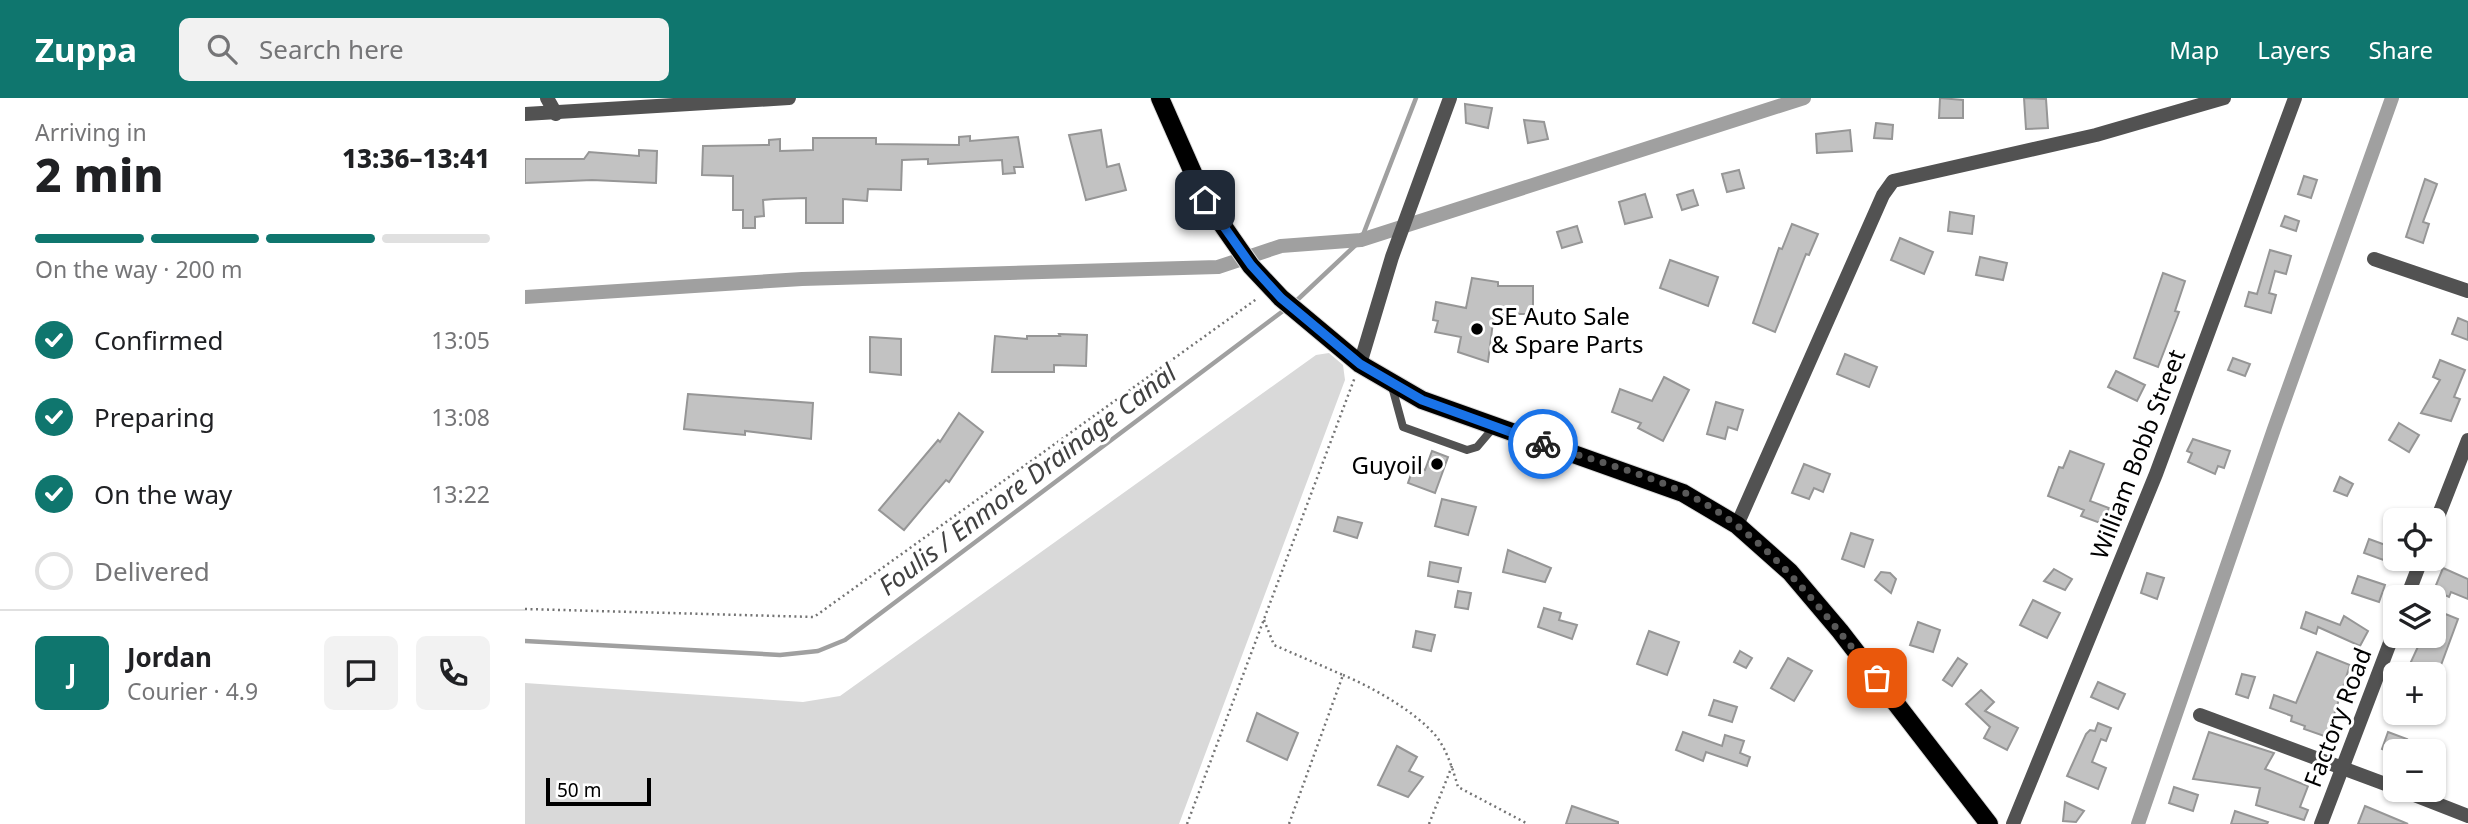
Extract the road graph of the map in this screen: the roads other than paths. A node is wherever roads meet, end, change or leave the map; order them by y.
1 (547, 98) edge
2 (789, 98) edge
3 (1160, 98) edge
4 (1450, 98) edge
5 (2224, 98) edge
6 (2295, 98) edge
7 (525, 114) edge
8 (556, 114) junction
9 (2374, 259) dead end
10 (2468, 291) edge
11 (1360, 364) junction
12 (1390, 382) junction
13 (1494, 427) junction
14 (2468, 440) edge
15 (2441, 508) edge
16 (1737, 525) junction
17 (2388, 648) edge
18 (2200, 715) dead end
19 (2341, 767) junction
20 (2383, 784) edge
21 (2431, 802) edge
22 (2468, 816) edge
23 (1989, 824) edge
24 (2013, 824) edge
25 (2321, 824) edge

1 - 8 street
2 - 8 street
3 - 11 main road
4 - 11 street
5 - 16 street
6 - 24 street, William Bobb Street
7 - 8 street
9 - 10 street
11 - 12 main road
12 - 13 main road
12 - 13 lane
13 - 16 main road
14 - 15 street
16 - 23 main road
17 - 19 street, Factory Road
18 - 19 street
19 - 20 street
19 - 25 street, Factory Road
21 - 22 street

